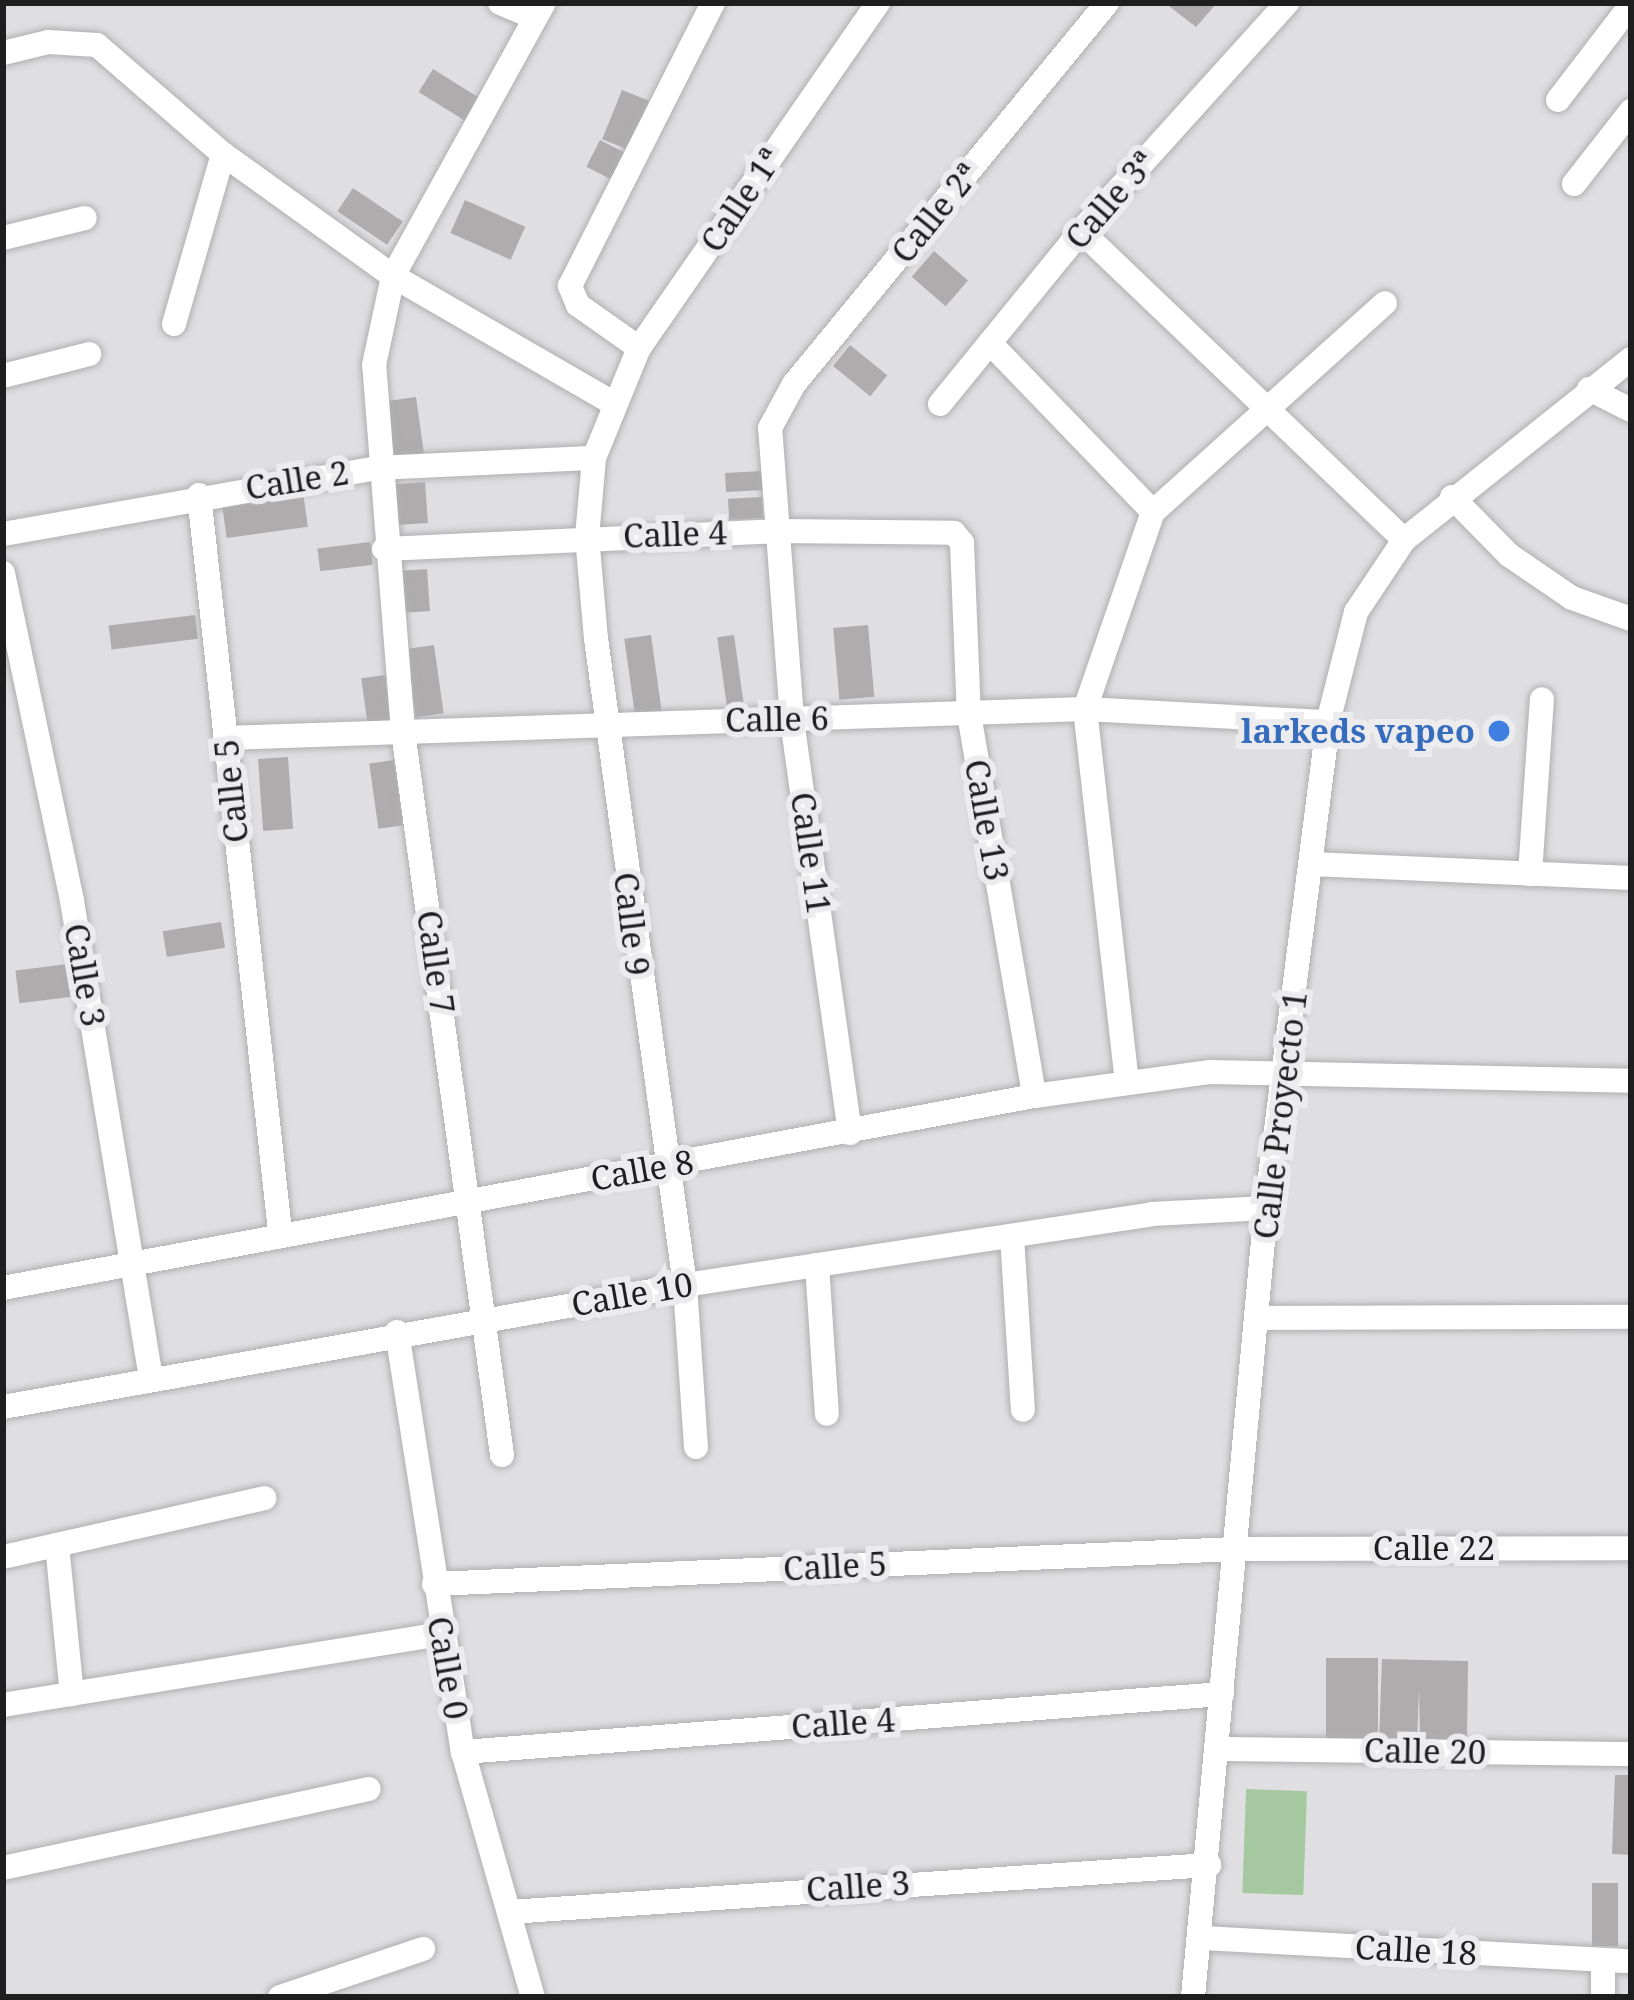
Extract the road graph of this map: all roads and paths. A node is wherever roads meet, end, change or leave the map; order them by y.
1 (500, 3) edge
2 (713, 3) edge
3 (878, 3) edge
4 (1107, 3) edge
5 (1287, 3) edge
6 (1631, 5) edge
7 (539, 11) edge
8 (3, 53) edge
9 (1558, 100) dead end
10 (1631, 111) edge
11 (223, 154) junction
12 (1574, 184) dead end
13 (85, 218) dead end
14 (1081, 232) junction
15 (3, 238) edge
16 (393, 276) junction
17 (1385, 303) dead end
18 (174, 323) dead end
19 (990, 343) junction
20 (640, 347) junction
21 (88, 355) dead end
22 (1631, 359) edge
23 (3, 376) edge
24 (1588, 389) junction
25 (613, 404) junction
26 (940, 404) dead end
27 (1631, 410) edge
28 (1268, 414) junction
29 (770, 428) joint
30 (594, 458) junction
31 (378, 468) junction
32 (199, 495) junction
33 (1452, 497) junction
34 (1153, 512) junction
35 (776, 531) junction
36 (3, 534) edge
37 (587, 537) junction
38 (1404, 540) junction
39 (962, 543) joint
40 (384, 549) junction
41 (3, 573) edge
42 (1631, 619) edge
43 (1542, 699) dead end
44 (1085, 709) junction
45 (969, 714) junction
46 (792, 719) junction
47 (1328, 722) junction
48 (606, 723) junction
49 (403, 731) junction
50 (226, 738) junction
51 (1312, 864) junction
52 (1530, 874) junction
53 (1631, 878) edge
54 (1284, 1080) junction
55 (1631, 1081) edge
56 (1127, 1084) junction
57 (1034, 1096) junction
58 (850, 1133) junction
59 (664, 1165) junction
60 (471, 1202) junction
61 (1266, 1208) junction
62 (280, 1231) junction
63 (1012, 1236) junction
64 (134, 1260) junction
65 (818, 1265) junction
66 (685, 1285) junction
67 (3, 1288) edge
68 (1631, 1317) edge
69 (1256, 1318) junction
70 (488, 1319) junction
71 (397, 1332) junction
72 (151, 1379) junction
73 (3, 1407) edge
74 (1023, 1411) dead end
75 (827, 1414) dead end
76 (696, 1447) dead end
77 (502, 1456) dead end
78 (264, 1498) dead end
79 (57, 1545) junction
80 (1631, 1548) edge
81 (1237, 1549) junction
82 (3, 1557) edge
83 (434, 1584) junction
84 (440, 1634) junction
85 (72, 1694) junction
86 (1222, 1694) junction
87 (3, 1705) edge
88 (1218, 1749) junction
89 (463, 1752) junction
90 (1631, 1754) edge
91 (369, 1789) dead end
92 (1209, 1865) junction
93 (3, 1868) edge
94 (508, 1912) junction
95 (1202, 1938) junction
96 (423, 1949) dead end
97 (1604, 1960) junction
98 (1631, 1961) edge
99 (280, 1997) edge
100 (533, 1997) edge
101 (1193, 1997) edge
102 (1603, 1997) edge

1 - 7 street
2 - 20 street
3 - 20 street, Calle 1ª
4 - 29 street, Calle 2ª
5 - 14 street, Calle 3ª
6 - 9 street
7 - 16 street, Calle 7
8 - 11 street
10 - 12 street
11 - 16 street
11 - 18 street
13 - 15 street
14 - 19 street, Calle 3ª
14 - 28 street
16 - 25 street
16 - 31 street, Calle 7
17 - 28 street
19 - 26 street, Calle 3ª
19 - 34 street
20 - 25 street, Calle 1ª
21 - 23 street
22 - 24 street, Calle Proyecto 1
24 - 27 street
24 - 33 street, Calle Proyecto 1
25 - 30 street, Calle 9
28 - 34 street
28 - 38 street
29 - 35 street, Calle 11
30 - 31 street, Calle 2
30 - 37 street, Calle 9
31 - 32 street, Calle 2
31 - 40 street, Calle 7
32 - 36 street, Calle 2
32 - 50 street, Calle 5
33 - 38 street, Calle Proyecto 1
33 - 42 street
34 - 44 street
35 - 37 street, Calle 4
35 - 39 street, Calle 4
35 - 46 street, Calle 11
37 - 40 street, Calle 4
37 - 48 street, Calle 9
38 - 47 street, Calle Proyecto 1
39 - 45 street, Calle 13
40 - 49 street, Calle 7
41 - 64 street, Calle 3
43 - 52 street
44 - 45 street, Calle 6
44 - 47 street, Calle 6
44 - 56 street
45 - 46 street, Calle 6
45 - 57 street, Calle 13
46 - 48 street, Calle 6
46 - 58 street, Calle 11
47 - 51 street, Calle Proyecto 1
48 - 49 street, Calle 6
48 - 59 street, Calle 9
49 - 50 street, Calle 6
49 - 60 street, Calle 7
50 - 62 street, Calle 5
51 - 52 street
51 - 54 street, Calle Proyecto 1
52 - 53 street
54 - 55 street, Calle 8
54 - 56 street, Calle 8
54 - 61 street, Calle Proyecto 1
56 - 57 street, Calle 8
57 - 58 street, Calle 8
58 - 59 street, Calle 8
59 - 60 street, Calle 8
59 - 66 street, Calle 9
60 - 62 street, Calle 8
60 - 70 street, Calle 7
61 - 63 street, Calle 10
61 - 69 street, Calle Proyecto 1
62 - 64 street, Calle 8
63 - 65 street, Calle 10
63 - 74 street
64 - 67 street, Calle 8
64 - 72 street, Calle 3
65 - 66 street, Calle 10
65 - 75 street
66 - 70 street, Calle 10
66 - 76 street, Calle 9
68 - 69 street
69 - 81 street, Calle Proyecto 1
70 - 71 street, Calle 10
70 - 77 street, Calle 7
71 - 72 street, Calle 10
71 - 83 street, Calle 0
72 - 73 street, Calle 10
78 - 79 street
79 - 82 street
79 - 85 street
80 - 81 street, Calle 22
81 - 83 street, Calle 5
81 - 86 street, Calle Proyecto 1
83 - 84 street, Calle 0
84 - 85 street
84 - 89 street, Calle 0
85 - 87 street
86 - 88 street, Calle Proyecto 1
86 - 89 street, Calle 4
88 - 90 street, Calle 20
88 - 92 street, Calle Proyecto 1
89 - 94 street, Calle 0
91 - 93 street
92 - 94 street, Calle 3
92 - 95 street, Calle Proyecto 1
94 - 100 street, Calle 0
95 - 97 street, Calle 18
95 - 101 street, Calle Proyecto 1
96 - 99 street
97 - 98 street, Calle 18
97 - 102 street

